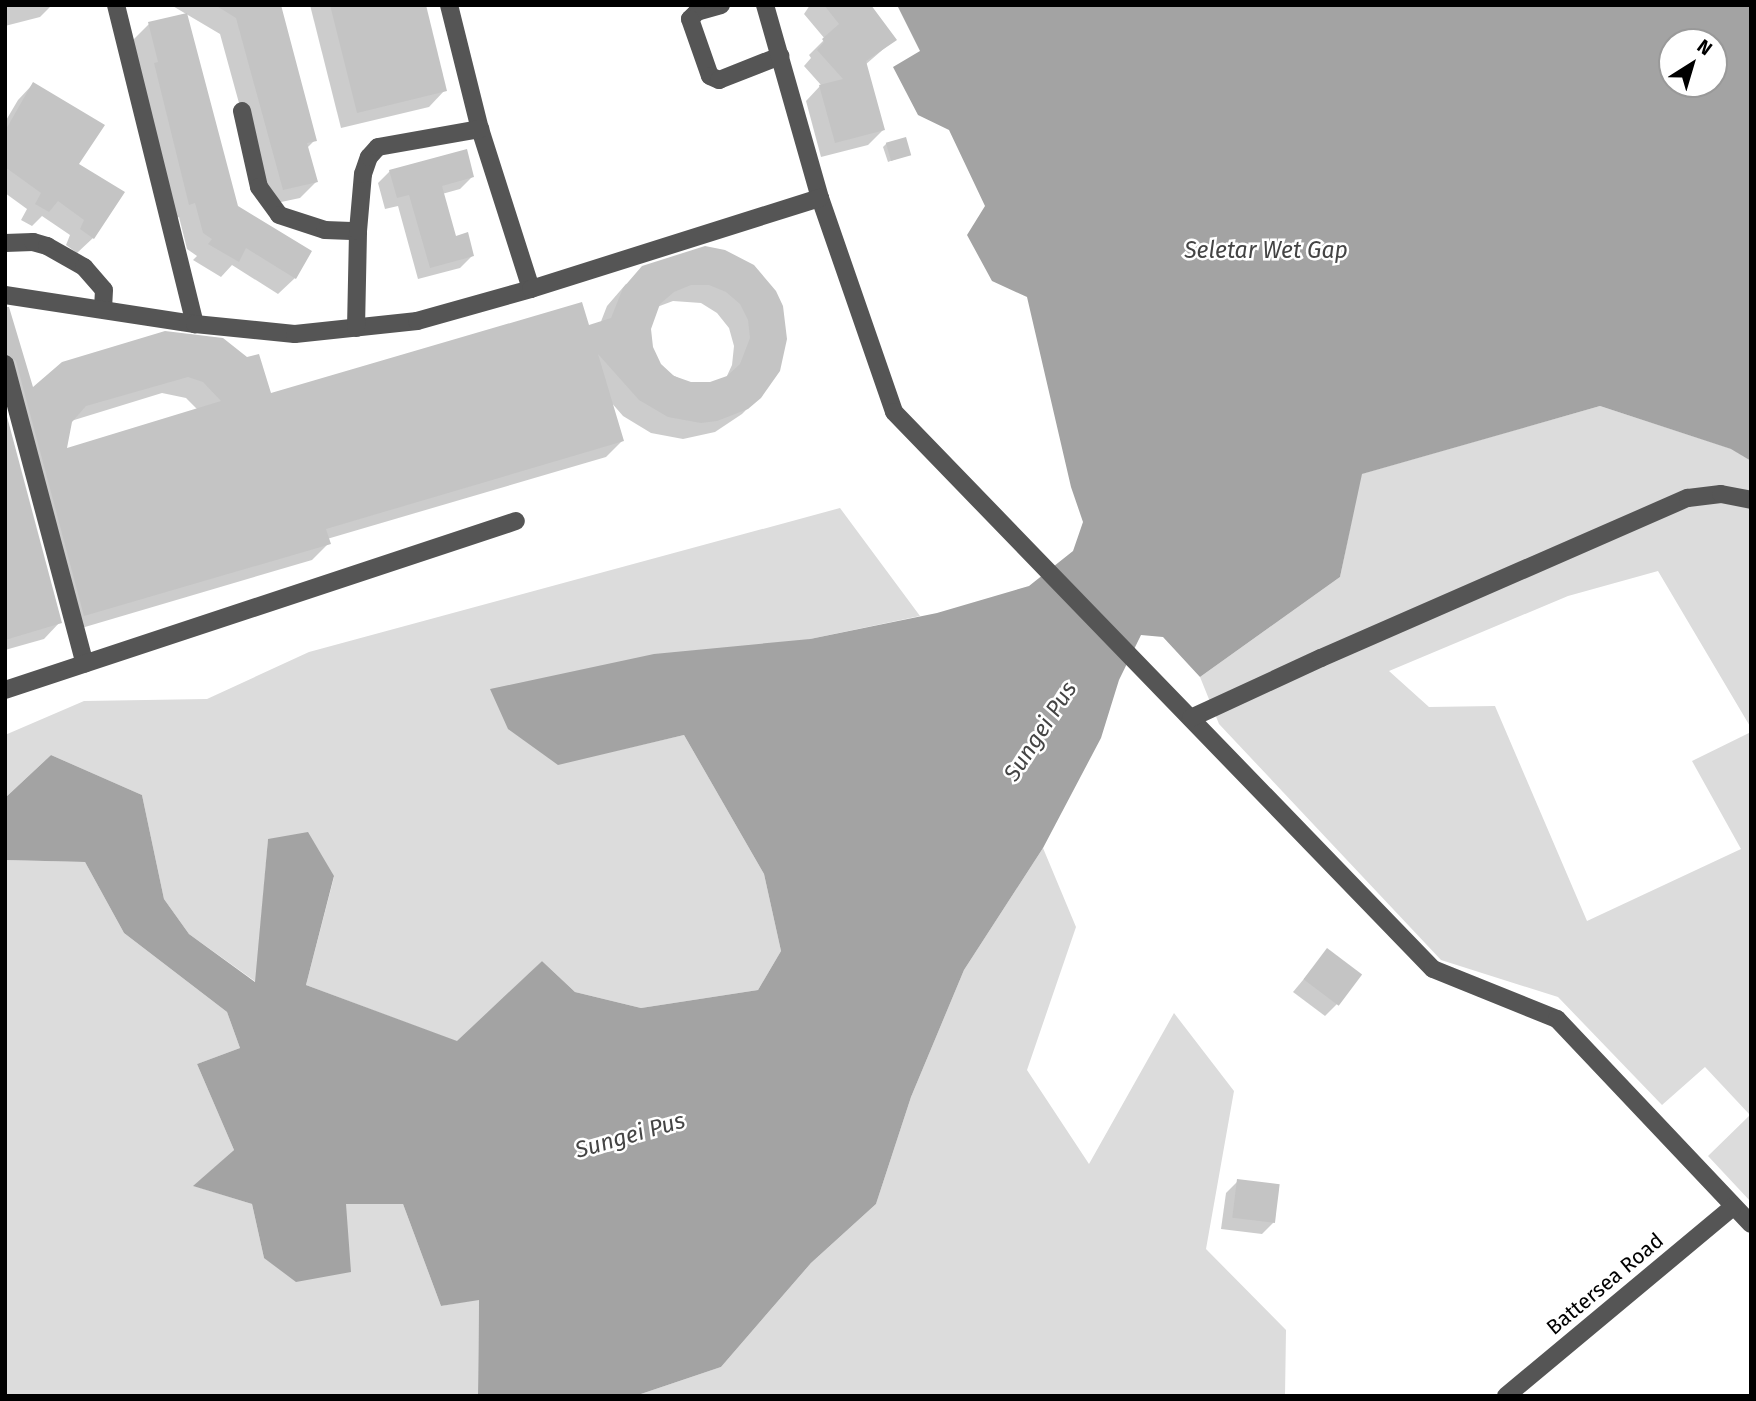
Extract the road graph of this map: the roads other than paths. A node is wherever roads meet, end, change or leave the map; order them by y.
1 (116, 5) edge
2 (449, 5) edge
3 (720, 5) edge
4 (765, 5) edge
5 (779, 57) junction
6 (242, 111) dead end
7 (480, 129) junction
8 (820, 198) junction
9 (358, 231) junction
10 (5, 243) edge
11 (531, 289) junction
12 (5, 295) edge
13 (103, 309) junction
14 (195, 324) junction
15 (356, 328) junction
16 (5, 364) edge
17 (1751, 500) edge
18 (516, 521) dead end
19 (85, 664) junction
20 (5, 690) edge
21 (1191, 718) junction
22 (1733, 1208) junction
23 (1751, 1224) edge
24 (1506, 1396) edge

1 - 14 lane
2 - 7 lane
3 - 5 lane
4 - 5 lane
5 - 8 lane
6 - 9 lane
7 - 9 lane
7 - 11 lane
8 - 11 lane
8 - 21 lane
9 - 15 lane
10 - 13 lane
11 - 15 lane
12 - 13 lane
13 - 14 lane
14 - 15 lane
16 - 19 lane
17 - 21 lane
18 - 19 lane
19 - 20 lane
21 - 22 lane
22 - 23 lane
22 - 24 lane, Battersea Road

